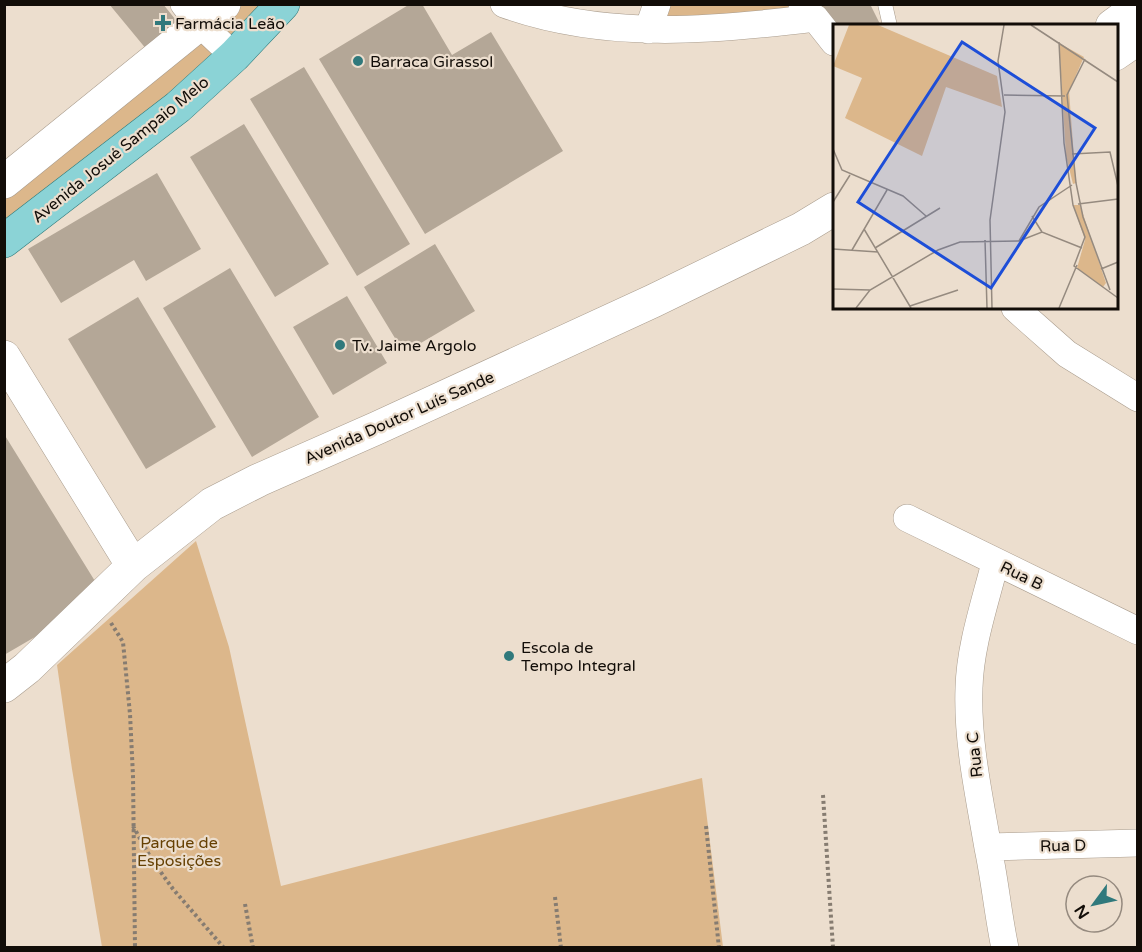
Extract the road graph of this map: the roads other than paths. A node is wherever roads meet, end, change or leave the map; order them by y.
1 (283, 4) edge
2 (504, 4) edge
3 (657, 4) edge
4 (885, 4) edge
5 (1137, 7) edge
6 (202, 11) edge
7 (805, 11) edge
8 (890, 24) edge
9 (1115, 24) edge
10 (648, 30) junction
11 (833, 41) edge
12 (1137, 42) edge
13 (234, 56) junction
14 (1118, 56) edge
15 (4, 182) edge
16 (833, 210) edge
17 (4, 241) edge
18 (1016, 309) edge
19 (4, 357) edge
20 (1137, 398) edge
21 (907, 518) dead end
22 (995, 563) junction
23 (133, 566) junction
24 (1137, 631) edge
25 (4, 686) edge
26 (1137, 843) edge
27 (988, 846) junction
28 (1005, 948) edge

1 - 13 main road, Avenida Josué Sampaio Melo
2 - 10 street
3 - 10 street
4 - 8 lane
5 - 9 street
6 - 13 street
6 - 15 street
7 - 10 street
7 - 11 street
12 - 14 street
13 - 17 main road, Avenida Josué Sampaio Melo
16 - 23 street, Avenida Doutor Luís Sande
18 - 20 street
19 - 23 street
21 - 22 street, Rua B
22 - 24 street, Rua B
22 - 27 street, Rua C
23 - 25 street, Avenida Doutor Luís Sande
26 - 27 street, Rua D
27 - 28 street, Rua C

